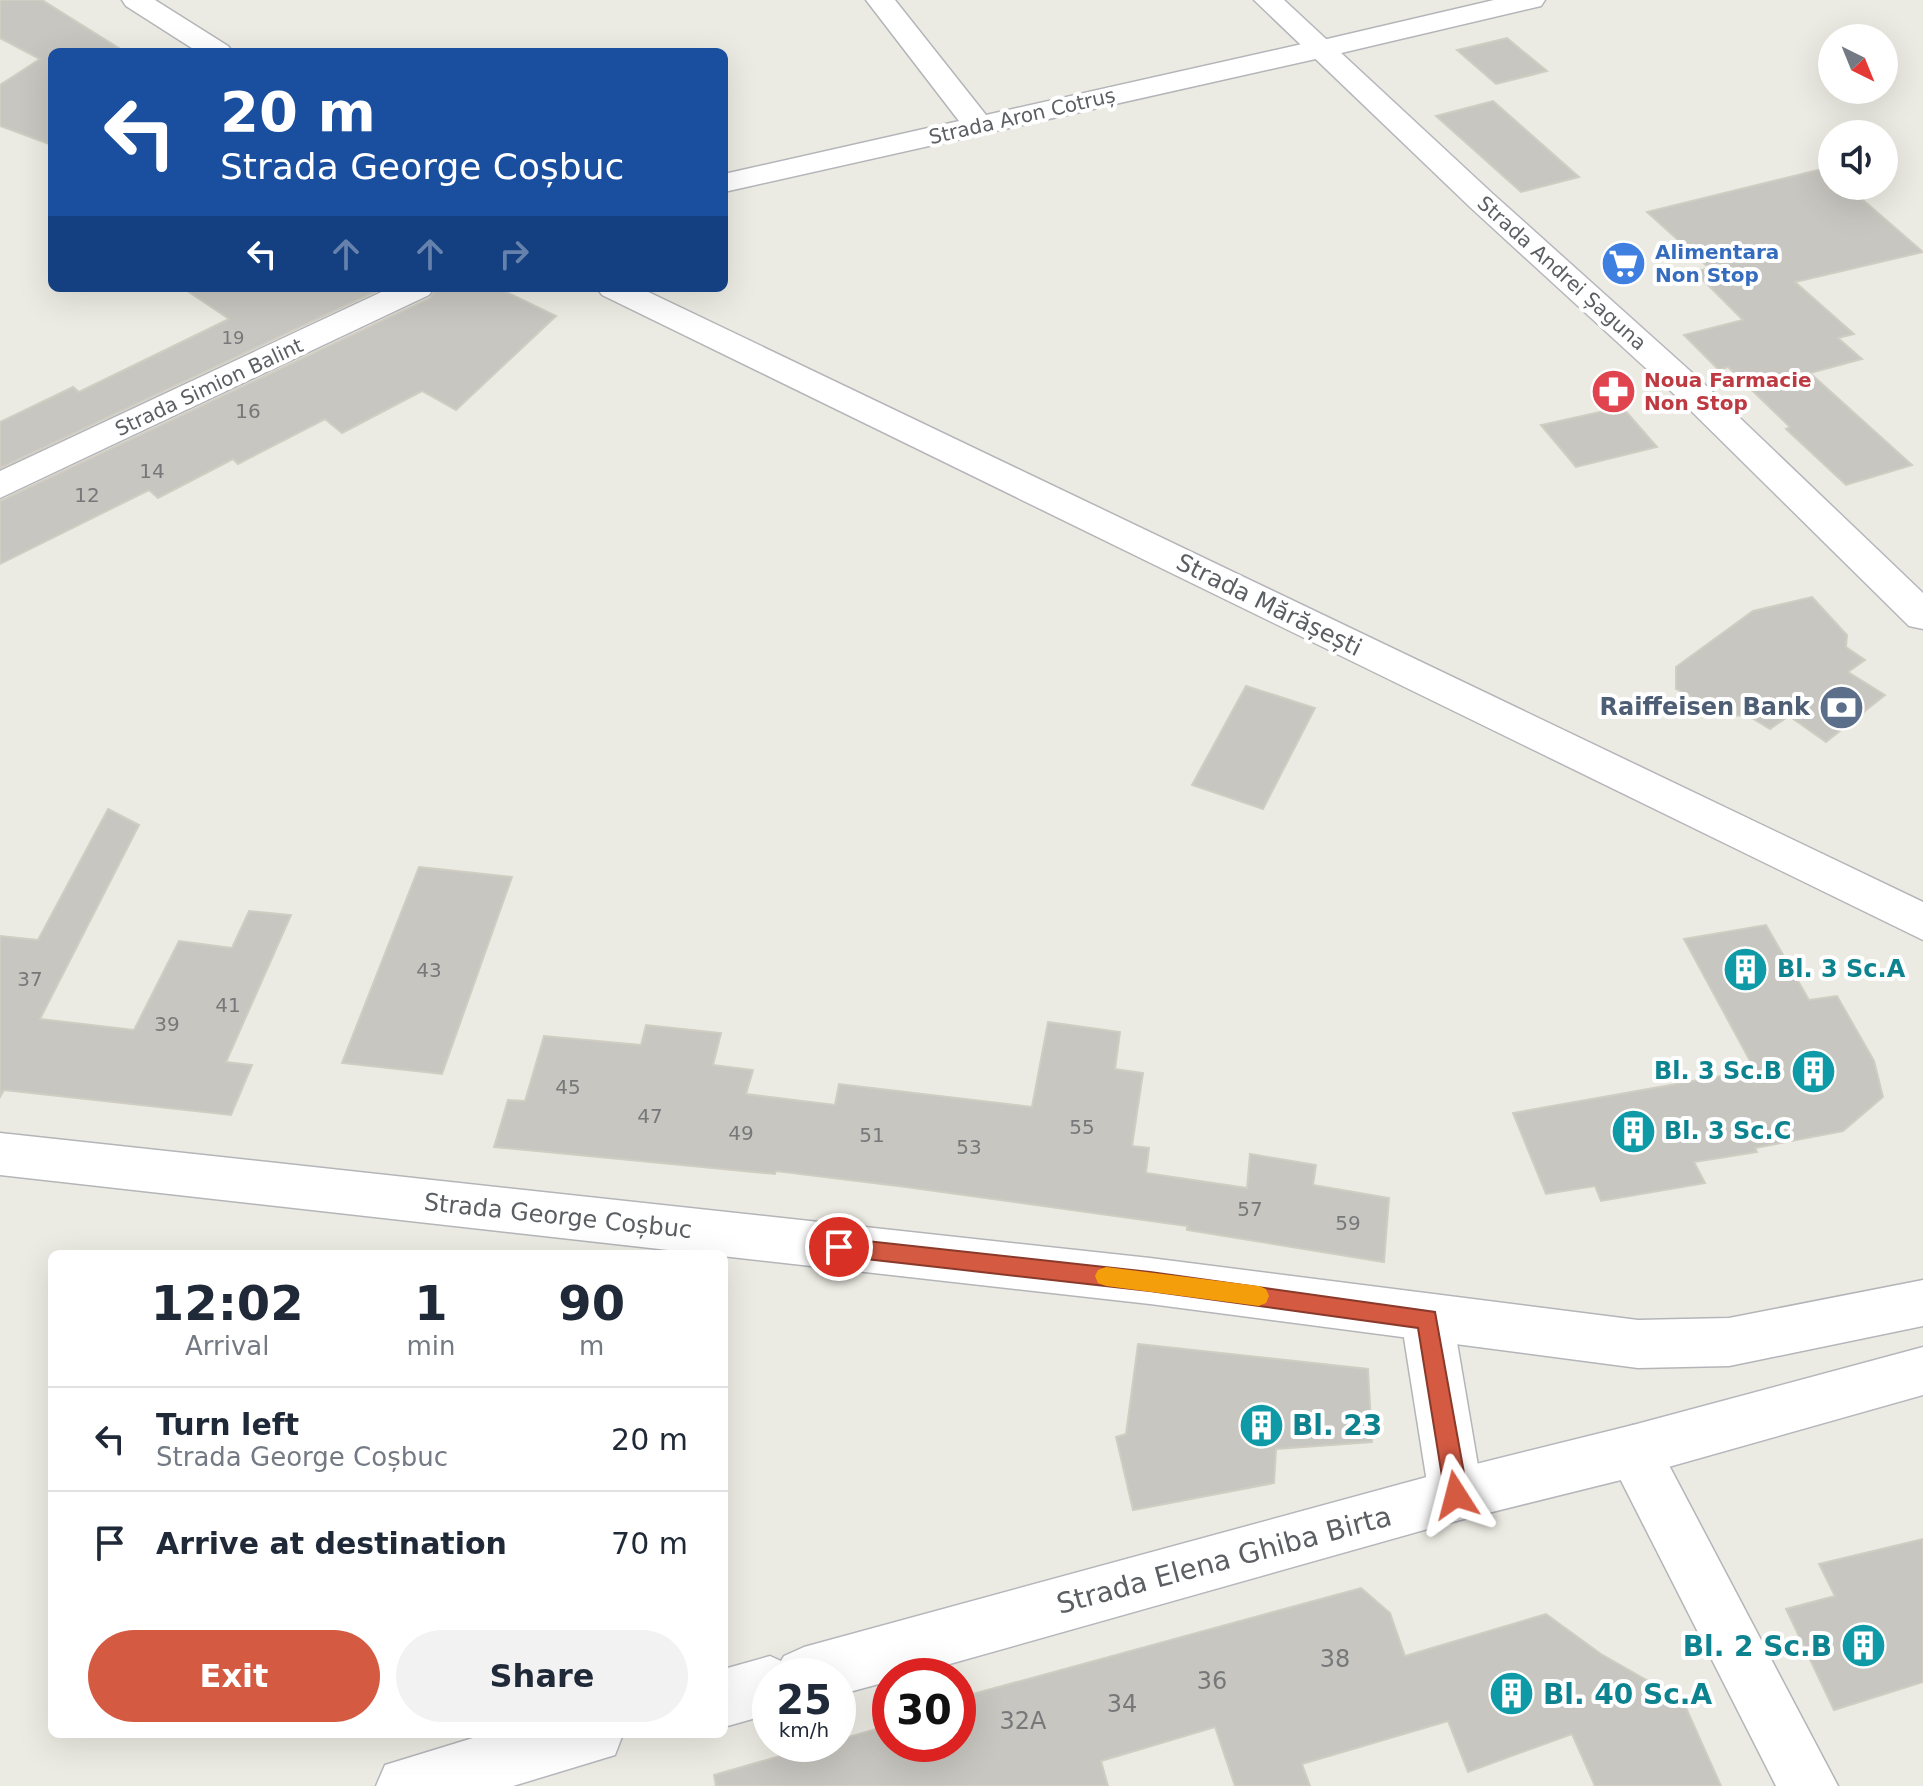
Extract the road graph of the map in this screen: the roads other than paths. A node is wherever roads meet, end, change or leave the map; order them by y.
1 (136, 0) edge
2 (880, 0) edge
3 (1268, 0) edge
4 (1531, 0) edge
5 (212, 48) edge
6 (1320, 49) junction
7 (979, 126) junction
8 (728, 182) edge
9 (409, 292) edge
10 (622, 292) edge
11 (0, 486) edge
12 (1923, 616) edge
13 (1923, 891) edge
14 (1872, 897) junction
15 (1923, 922) edge
16 (0, 1154) edge
17 (1923, 1303) edge
18 (1427, 1319) junction
19 (1923, 1371) edge
20 (1633, 1451) junction
21 (1456, 1495) junction
22 (856, 1662) edge
23 (752, 1690) edge
24 (728, 1697) edge
25 (580, 1738) edge
26 (406, 1786) edge
27 (1808, 1786) edge

1 - 5 street
2 - 7 street
3 - 6 street, Strada Andrei Șaguna
4 - 6 street, Strada Aron Cotruș
6 - 7 street, Strada Aron Cotruș
6 - 12 street, Strada Andrei Șaguna
7 - 8 street, Strada Aron Cotruș
9 - 11 street, Strada Simion Balint
10 - 14 street, Strada Mărășești
13 - 14 street
14 - 15 street, Strada Mărășești
16 - 18 street, Strada George Coșbuc
17 - 18 street, Strada George Coșbuc
18 - 21 street
19 - 20 street, Strada Elena Ghiba Birta
20 - 21 street, Strada Elena Ghiba Birta
20 - 27 street
21 - 22 street, Strada Elena Ghiba Birta
23 - 24 street
25 - 26 street

